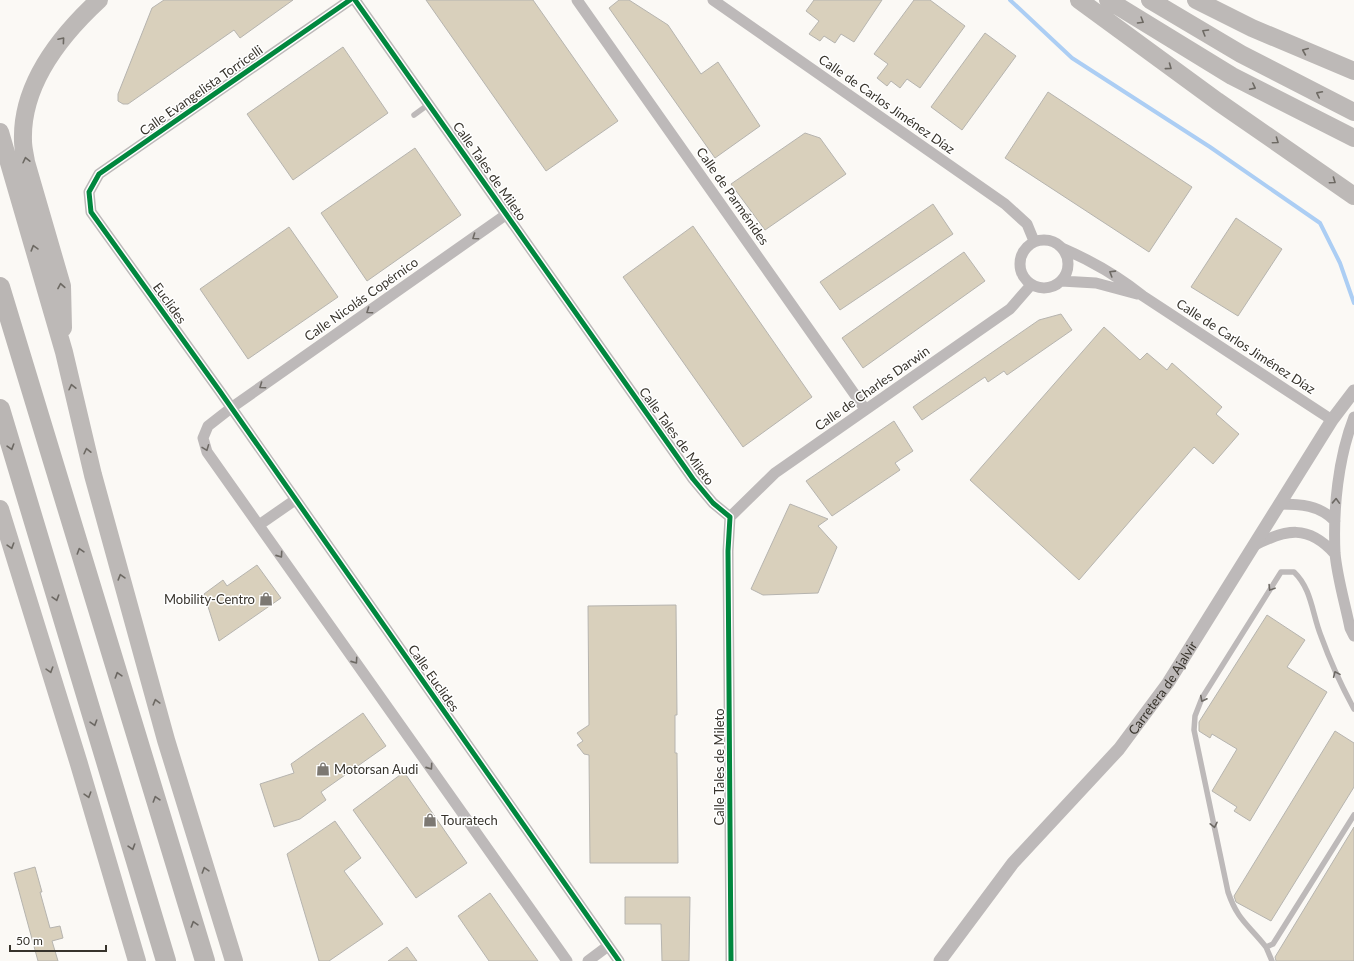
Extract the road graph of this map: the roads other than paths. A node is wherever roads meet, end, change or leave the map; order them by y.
1 (99, 0) edge
2 (350, 0) edge
3 (355, 0) edge
4 (577, 0) edge
5 (713, 0) edge
6 (1079, 0) edge
7 (1108, 0) edge
8 (1150, 0) edge
9 (1196, 0) edge
10 (1354, 71) edge
11 (429, 104) junction
12 (1354, 112) edge
13 (414, 115) dead end
14 (0, 132) edge
15 (1354, 138) edge
16 (1354, 196) edge
17 (91, 212) joint
18 (507, 214) junction
19 (1034, 242) junction
20 (1062, 248) junction
21 (1061, 281) junction
22 (1031, 285) junction
23 (0, 287) edge
24 (1144, 296) junction
25 (64, 352) junction
26 (1354, 391) edge
27 (231, 408) junction
28 (865, 409) junction
29 (0, 410) edge
30 (1354, 417) edge
31 (1332, 420) junction
32 (295, 500) junction
33 (1280, 504) junction
34 (0, 509) edge
35 (730, 517) junction
36 (1270, 519) junction
37 (1335, 521) junction
38 (259, 525) junction
39 (1282, 533) junction
40 (1253, 546) junction
41 (1335, 554) junction
42 (1354, 636) edge
43 (1354, 709) edge
44 (1354, 815) edge
45 (608, 946) junction
46 (1266, 947) junction
47 (137, 961) edge
48 (166, 961) edge
49 (205, 961) edge
50 (234, 961) edge
51 (567, 961) edge
52 (588, 961) edge
53 (619, 961) edge
54 (731, 961) edge
55 (940, 961) edge
56 (1272, 961) edge

25 -> 1 highway
2 - 17 street, Calle Evangelista Torricelli
3 - 11 street, Calle Tales de Mileto
4 - 28 street, Calle de Parménides
5 - 19 street, Calle de Carlos Jiménez Díaz
6 -> 16 highway
7 -> 15 highway
12 -> 8 highway
10 -> 9 highway
11 - 13 lane
11 - 18 street, Calle Tales de Mileto
25 -> 14 highway
17 - 27 street, Euclides
18 -> 27 street, Calle Nicolás Copérnico
18 - 35 street, Calle Tales de Mileto
19 - 20 street
19 - 22 street
20 - 21 street
24 -> 20 street, Calle de Carlos Jiménez Díaz
21 - 22 street
21 - 24 street, Calle de Carlos Jiménez Díaz
22 - 28 street, Calle de Charles Darwin
49 -> 23 highway
24 - 31 street, Calle de Carlos Jiménez Díaz
50 -> 25 highway
26 - 31 street, Carretera de Ajalvir
27 - 32 street, Calle Euclides
27 -> 38 street
28 - 35 street, Calle de Charles Darwin
29 -> 48 highway
37 -> 30 street
31 - 33 street, Carretera de Ajalvir
32 - 38 street
32 - 45 street, Calle Euclides
33 - 36 street, Carretera de Ajalvir
33 - 37 street
34 -> 47 highway
35 - 54 street, Calle Tales de Mileto
36 - 39 street
36 - 40 street, Carretera de Ajalvir
37 - 41 street
38 -> 51 street
39 - 40 street
39 - 41 street
40 - 55 street, Carretera de Ajalvir
41 - 42 street
43 -> 46 lane
44 - 46 lane
45 - 52 street
45 - 53 street, Calle Euclides
46 - 56 lane

